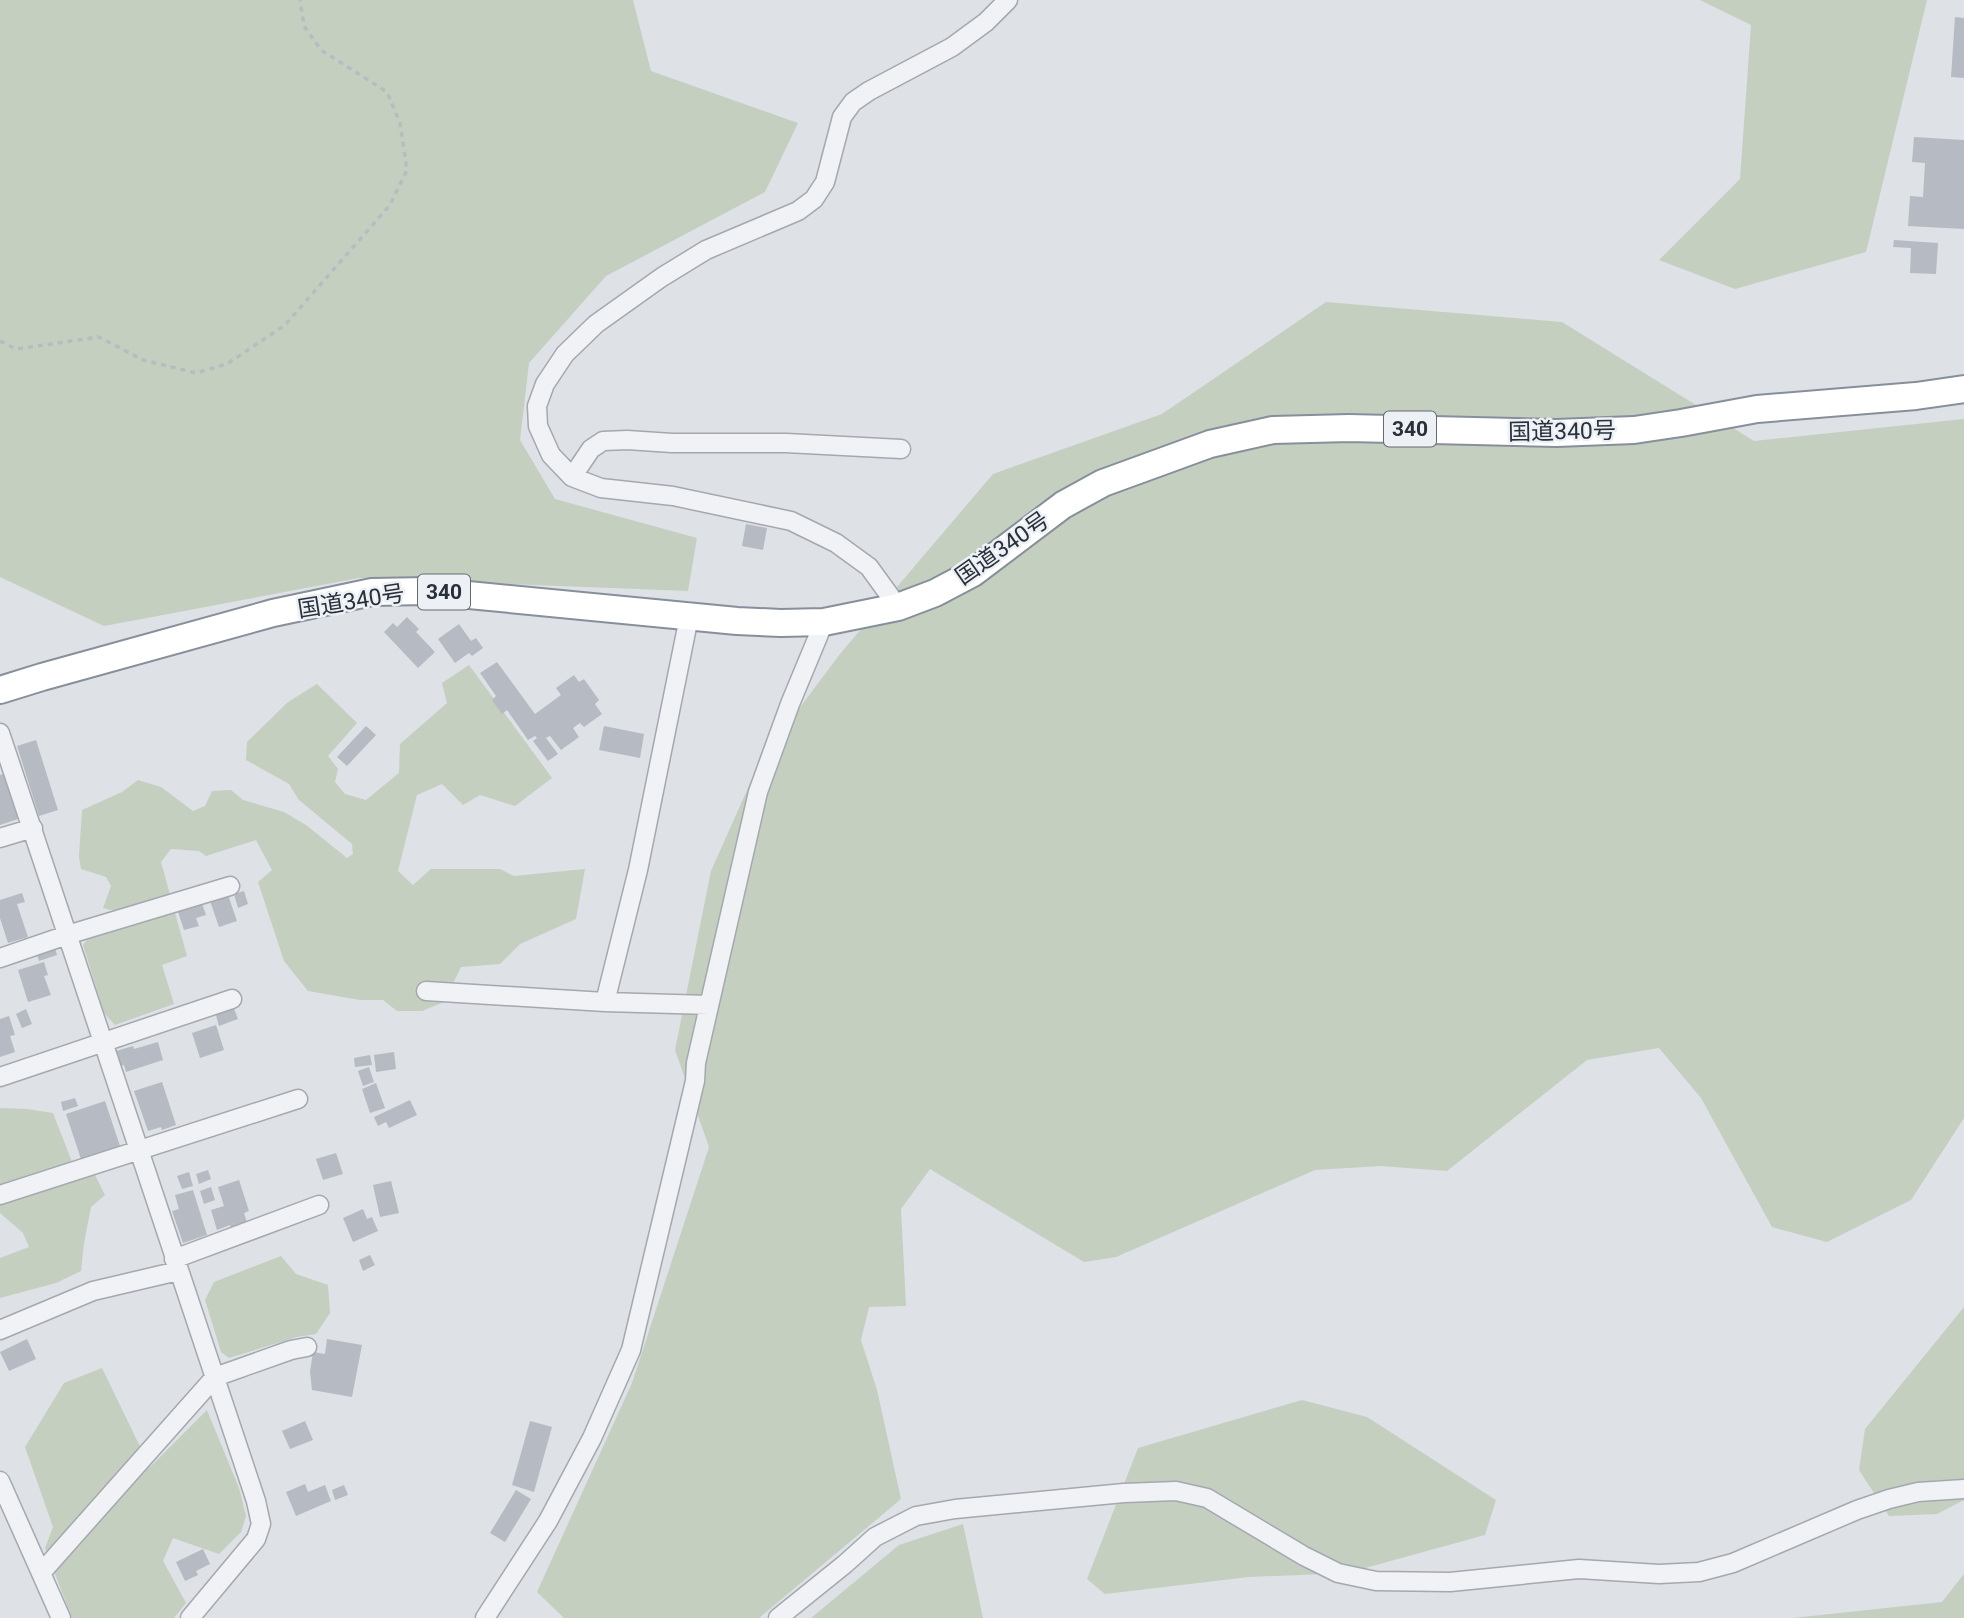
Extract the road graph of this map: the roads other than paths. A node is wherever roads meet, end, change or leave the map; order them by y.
1 (1008, 0) edge
2 (1964, 389) edge
3 (901, 449) dead end
4 (572, 477) junction
5 (898, 607) junction
6 (689, 617) junction
7 (824, 622) junction
8 (0, 690) edge
9 (0, 733) edge
10 (33, 828) junction
11 (0, 838) edge
12 (230, 886) dead end
13 (67, 935) junction
14 (0, 958) edge
15 (426, 991) dead end
16 (232, 999) dead end
17 (605, 1002) junction
18 (709, 1006) junction
19 (103, 1042) junction
20 (0, 1077) edge
21 (298, 1099) dead end
22 (138, 1151) junction
23 (0, 1195) edge
24 (318, 1205) dead end
25 (176, 1265) junction
26 (0, 1330) edge
27 (307, 1347) dead end
28 (215, 1377) junction
29 (0, 1481) edge
30 (1964, 1489) edge
31 (41, 1573) junction
32 (61, 1618) edge
33 (190, 1618) edge
34 (485, 1618) edge
35 (778, 1618) edge

1 - 4 street
2 - 5 highway, 国道340号 / 340
3 - 4 street
4 - 5 street
5 - 7 highway, 国道340号 / 340
6 - 7 highway, 国道340号 / 340
6 - 8 highway, 国道340号 / 340
6 - 17 street
7 - 18 street
9 - 10 street
10 - 11 street
10 - 13 street
12 - 13 street
13 - 14 street
13 - 19 street
15 - 17 street
16 - 19 street
17 - 18 street
18 - 34 street
19 - 20 street
19 - 22 street
21 - 22 street
22 - 23 street
22 - 25 street
24 - 25 street
25 - 26 street
25 - 28 street
27 - 28 street
28 - 31 street
28 - 33 street
29 - 31 street
30 - 35 street
31 - 32 street

